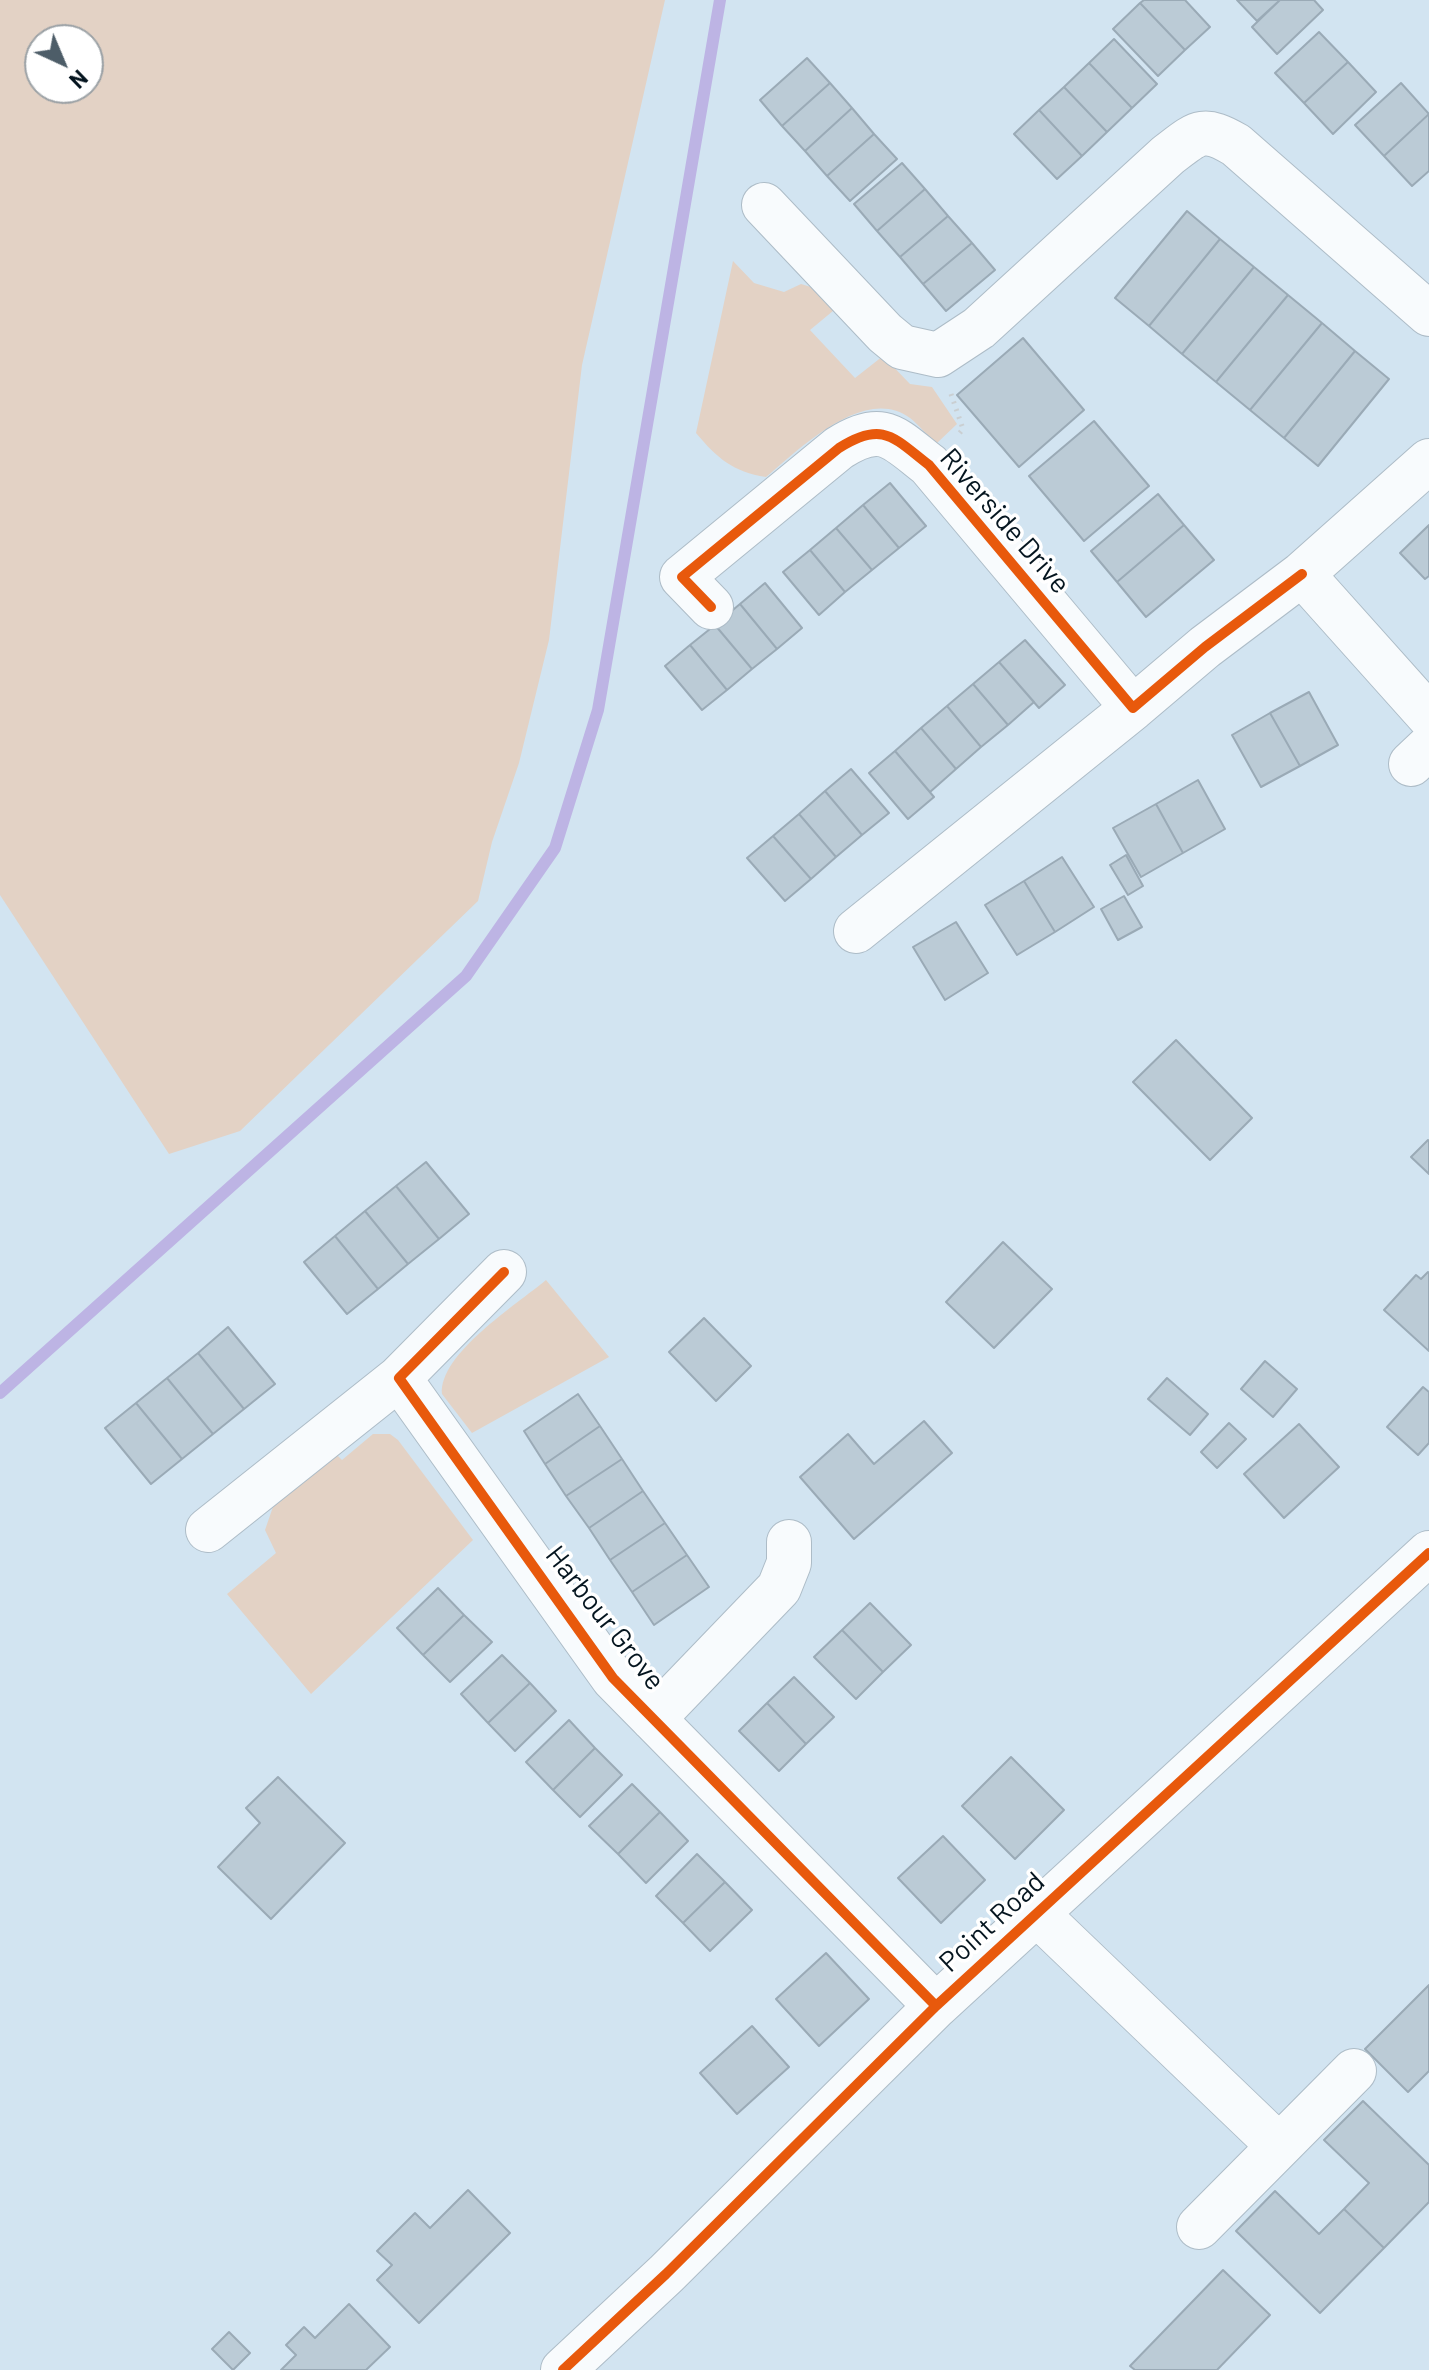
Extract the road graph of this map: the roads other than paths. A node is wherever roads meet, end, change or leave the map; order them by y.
1 (764, 205) dead end
2 (1429, 314) edge
3 (1429, 461) edge
4 (1302, 574) junction
5 (711, 607) dead end
6 (1133, 708) junction
7 (1429, 716) edge
8 (856, 931) dead end
9 (504, 1272) dead end
10 (399, 1378) junction
11 (208, 1530) dead end
12 (789, 1542) dead end
13 (1429, 1553) edge
14 (653, 1719) junction
15 (1037, 1914) junction
16 (936, 2006) junction
17 (1354, 2071) dead end
18 (1278, 2145) junction
19 (1199, 2227) dead end
20 (563, 2370) edge

1 - 2 street
3 - 4 street
4 - 6 street
4 - 7 street
5 - 6 street, Riverside Drive
6 - 8 street
9 - 10 street
10 - 11 street
10 - 14 street, Harbour Grove
12 - 14 street
13 - 15 street, Point Road
14 - 16 street, Harbour Grove
15 - 16 street, Point Road
15 - 18 street
16 - 20 street, Point Road
17 - 18 street
18 - 19 street

